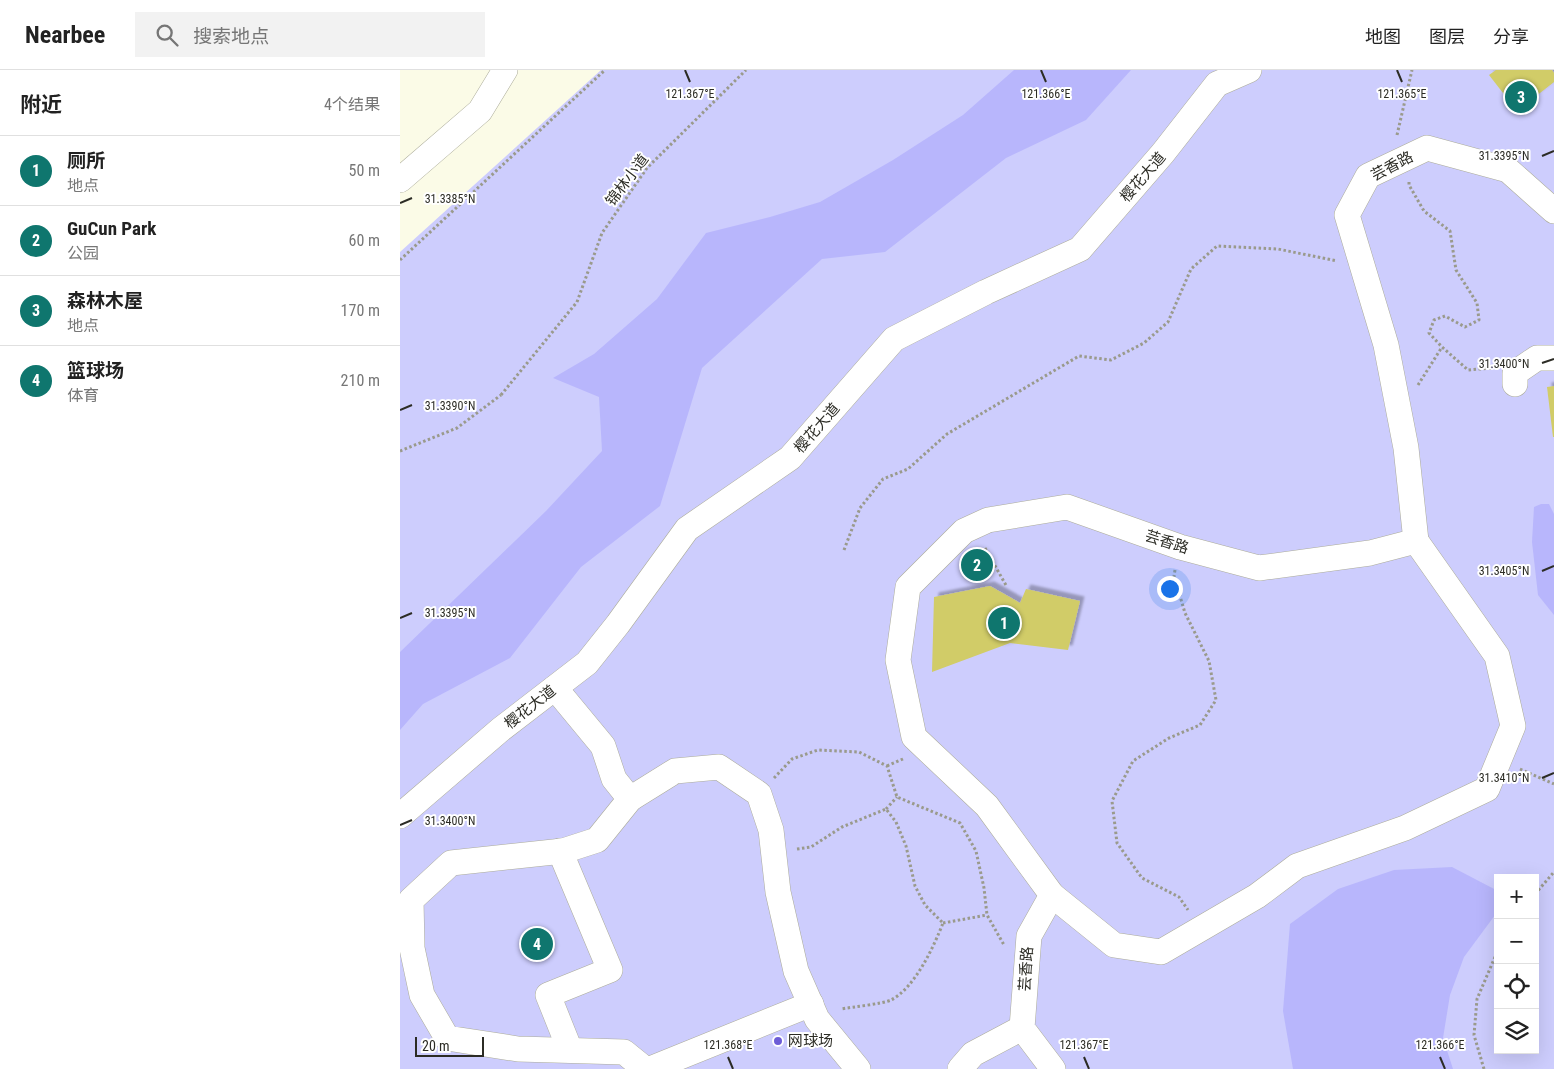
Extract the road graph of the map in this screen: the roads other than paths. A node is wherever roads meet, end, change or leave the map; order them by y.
1 (505, 70) edge
2 (1249, 70) edge
3 (400, 180) edge
4 (1554, 211) edge
5 (1554, 358) edge
6 (1515, 378) road end
7 (1416, 541) junction
8 (555, 688) junction
9 (630, 799) junction
10 (400, 816) edge
11 (560, 851) junction
12 (1052, 894) junction
13 (814, 1011) junction
14 (1022, 1028) junction
15 (570, 1050) junction
16 (646, 1069) edge
17 (650, 1069) edge
18 (858, 1069) edge
19 (960, 1069) edge
20 (1052, 1069) edge

1 - 3 street
2 - 8 street, 樱花大道
4 - 7 street, 芸香路
5 - 6 street
7 - 12 street
7 - 12 street, 芸香路
8 - 9 street
8 - 10 street, 樱花大道
9 - 11 street
9 - 13 street
11 - 15 street
11 - 15 street
12 - 14 street, 芸香路
13 - 17 street
13 - 18 street
14 - 19 street
14 - 20 street
15 - 16 street

